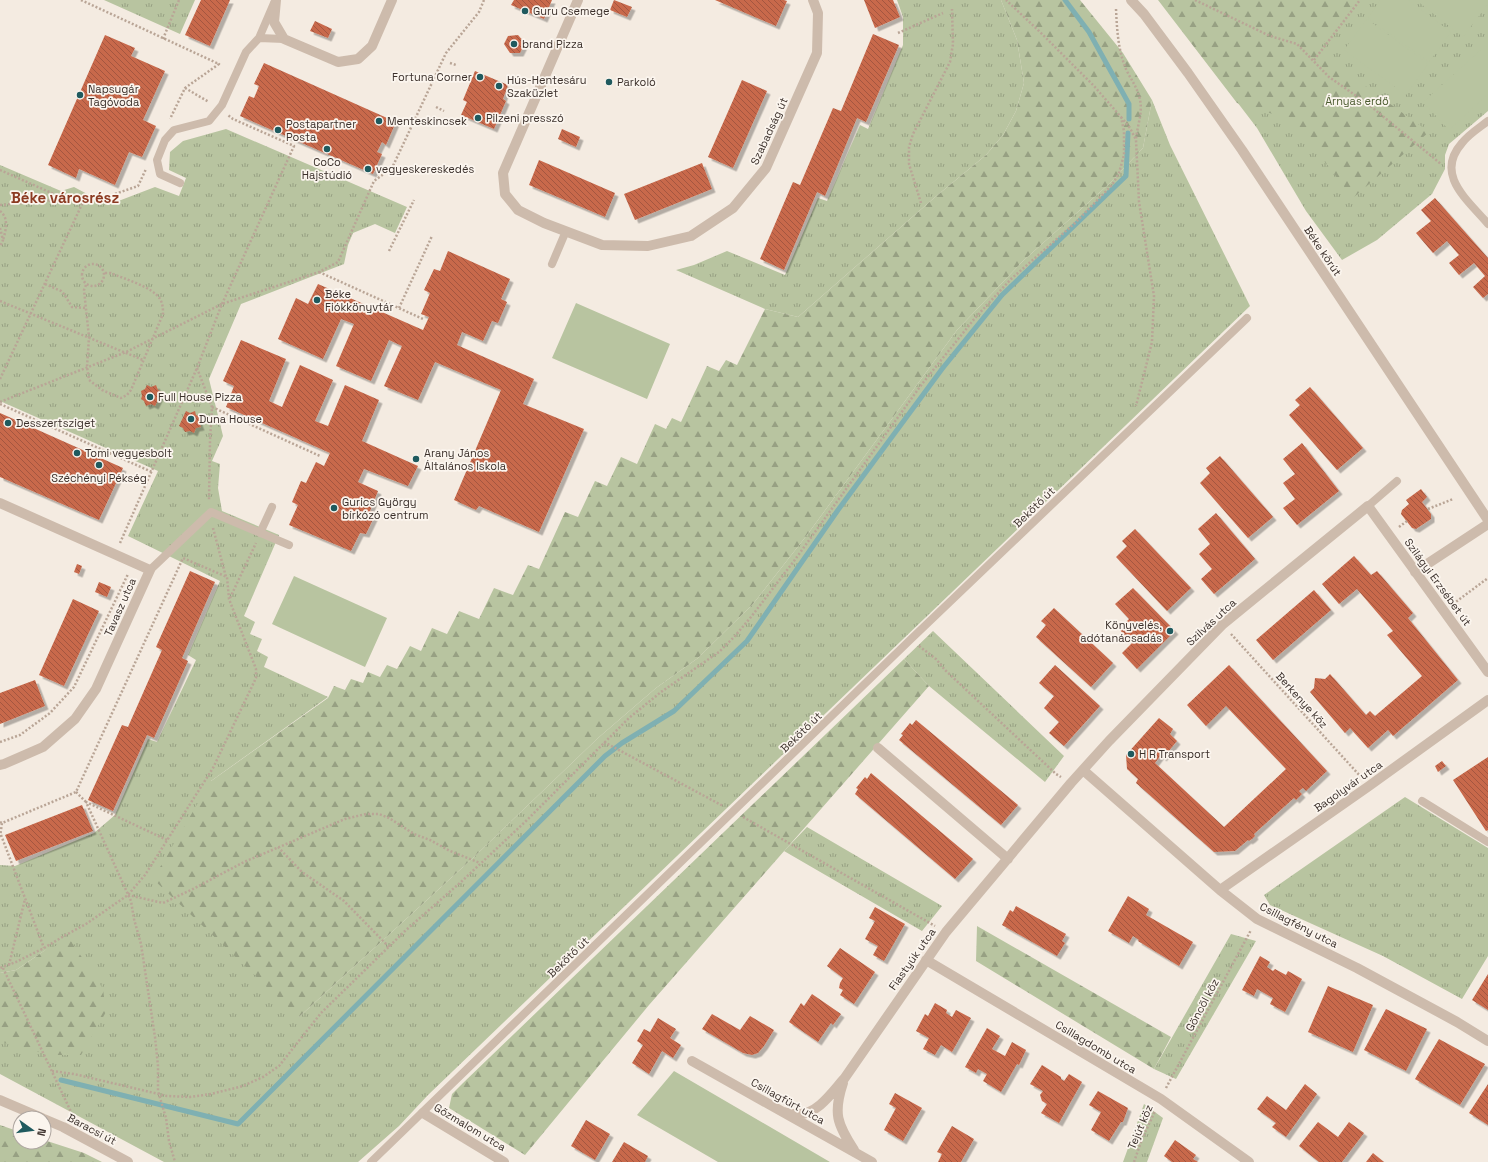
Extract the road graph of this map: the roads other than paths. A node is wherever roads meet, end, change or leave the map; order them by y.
1 (392, 0) edge
2 (813, 0) edge
3 (1131, 0) edge
4 (275, 1) edge
5 (577, 2) edge
6 (259, 38) junction
7 (284, 39) junction
8 (1488, 121) edge
9 (180, 183) dead end
10 (1488, 224) edge
11 (566, 232) junction
12 (552, 264) dead end
13 (1247, 318) dead end
14 (1397, 481) dead end
15 (0, 503) edge
16 (1368, 506) junction
17 (272, 507) dead end
18 (1488, 520) edge
19 (1488, 524) edge
20 (260, 533) junction
21 (289, 545) dead end
22 (150, 570) junction
23 (1415, 572) junction
24 (1488, 672) edge
25 (1488, 700) edge
26 (878, 748) dead end
27 (0, 765) edge
28 (1083, 770) junction
29 (1422, 801) dead end
30 (1488, 842) edge
31 (1008, 858) junction
32 (1220, 890) junction
33 (926, 960) junction
34 (1488, 1041) edge
35 (692, 1061) dead end
36 (844, 1079) junction
37 (0, 1100) edge
38 (24, 1110) edge
39 (784, 1112) junction
40 (423, 1113) junction
41 (52, 1122) edge
42 (857, 1153) junction
43 (128, 1162) edge
44 (371, 1162) edge
45 (504, 1162) edge
46 (872, 1162) edge
47 (1249, 1162) edge

1 - 7 street
2 - 11 street, Szabadság út
3 - 18 street, Béke körút
4 - 6 lane
4 - 7 street
5 - 11 street, Szabadság út
6 - 7 lane
6 - 9 lane
8 - 10 lane
11 - 12 lane
13 - 40 lane, Bekötő út
14 - 16 lane
15 - 22 street, Tavasz utca
16 - 23 street, Szilágyi Erzsébet út
16 - 28 street, Szilvás utca
17 - 20 lane
19 - 23 street
20 - 21 lane
20 - 22 lane
22 - 27 street, Tavasz utca
23 - 24 street, Szilágyi Erzsébet út
25 - 32 street, Bagolyvár utca
26 - 31 street
28 - 31 street, Fiastyúk utca
28 - 32 street, Csillagfény utca
29 - 30 lane
31 - 33 street, Fiastyúk utca
32 - 34 street, Csillagfény utca
33 - 36 street, Fiastyúk utca
33 - 47 street, Csillagdomb utca
35 - 39 street, Csillagfürt utca
36 - 39 street, Fiastyúk utca
36 - 42 street, Fiastyúk utca
37 - 38 street, Baracsi út
39 - 42 street, Csillagfürt utca
40 - 44 lane, Bekötő út
40 - 45 street, Gőzmalom utca
41 - 43 street, Baracsi út
42 - 46 street, Csillagfürt utca

